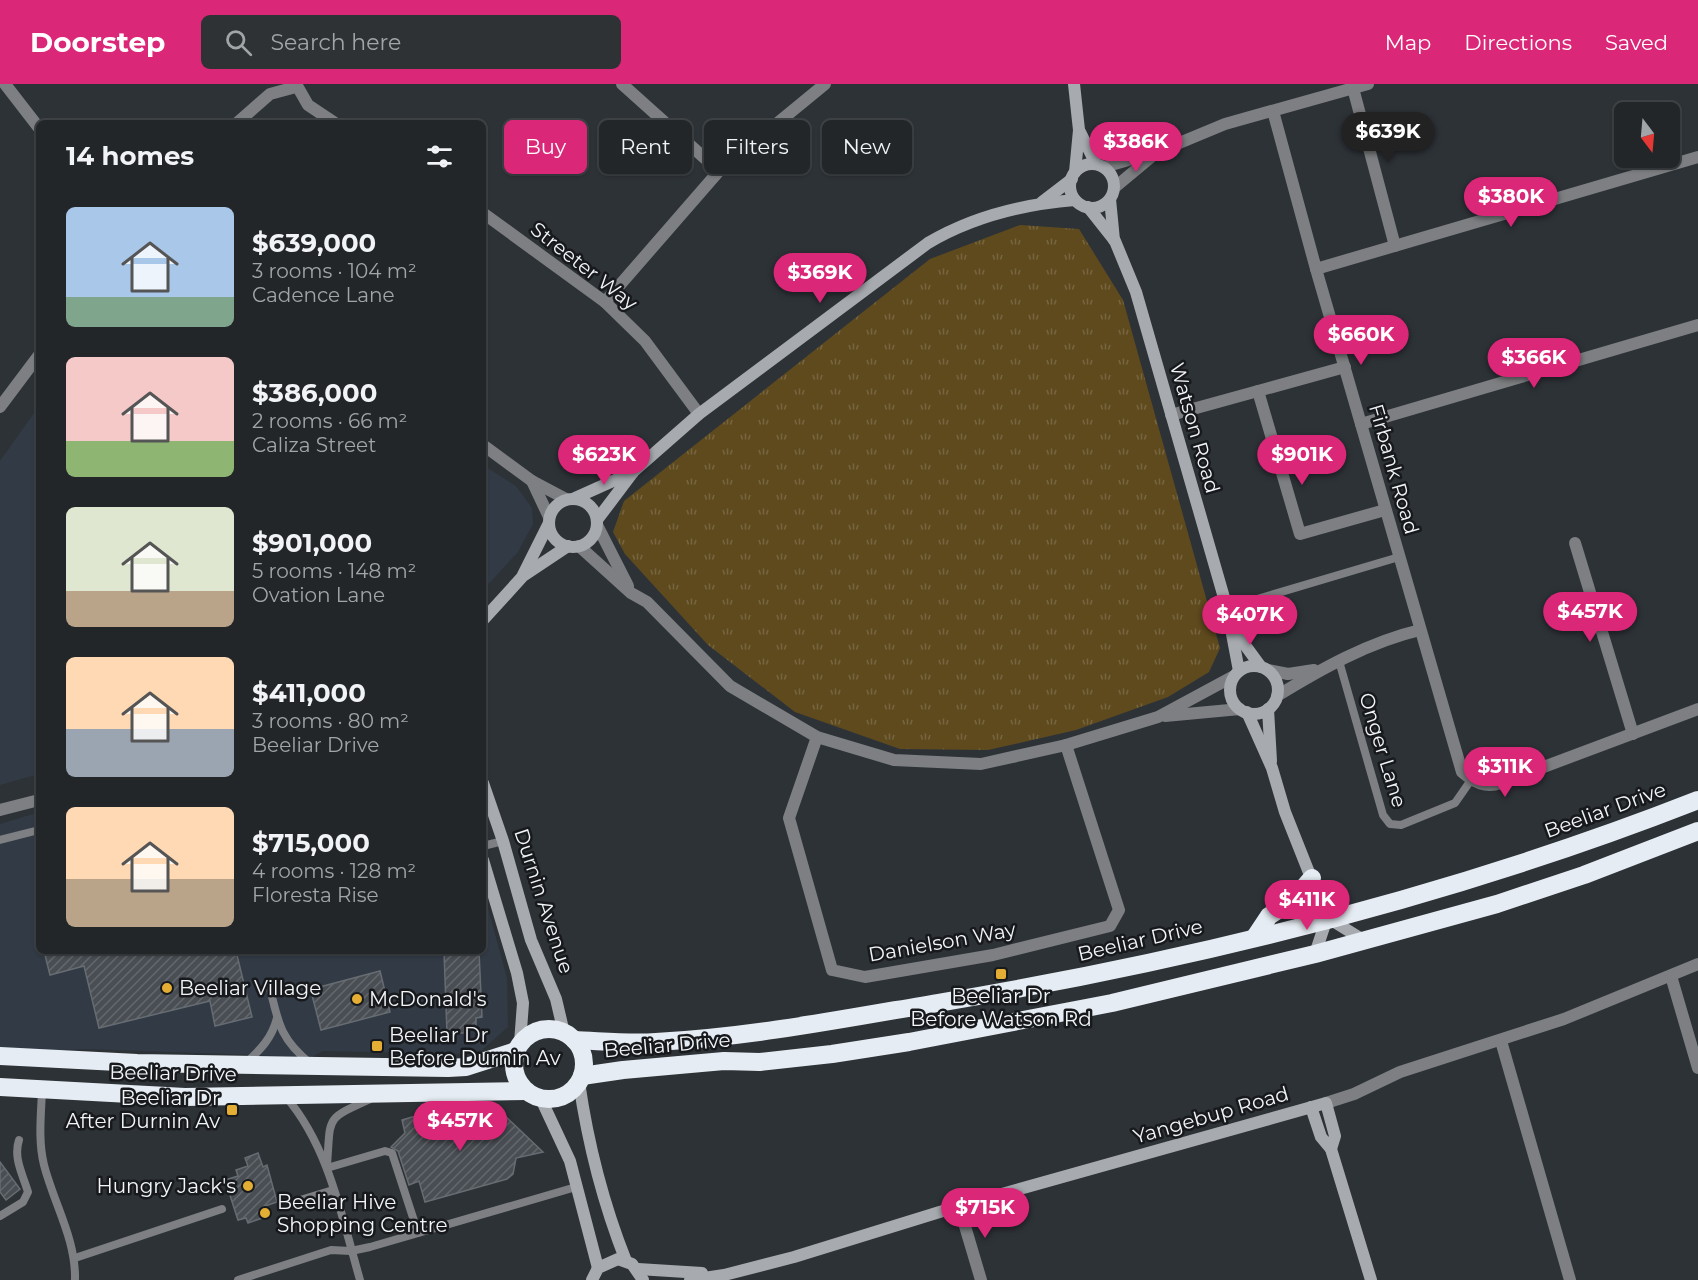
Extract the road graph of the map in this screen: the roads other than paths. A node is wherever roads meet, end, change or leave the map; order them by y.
1 (4, 84) edge
2 (622, 84) edge
3 (825, 84) edge
4 (1074, 84) edge
5 (1368, 84) edge
6 (296, 86) edge
7 (1353, 88) junction
8 (1273, 111) junction
9 (240, 120) edge
10 (330, 120) edge
11 (781, 120) edge
12 (36, 124) edge
13 (1079, 130) junction
14 (1160, 151) junction
15 (1698, 157) edge
16 (704, 158) edge
17 (1100, 166) junction
18 (716, 174) edge
19 (1073, 176) junction
20 (1112, 193) junction
21 (1075, 200) junction
22 (1042, 202) junction
23 (1088, 207) junction
24 (486, 215) edge
25 (1114, 241) junction
26 (1395, 246) junction
27 (1316, 269) junction
28 (605, 302) junction
29 (1698, 325) edge
30 (36, 359) edge
31 (1345, 367) junction
32 (1258, 391) junction
33 (0, 407) edge
34 (699, 414) junction
35 (1171, 415) junction
36 (1361, 424) junction
37 (486, 447) edge
38 (634, 471) junction
39 (532, 481) junction
40 (570, 499) junction
41 (1385, 510) junction
42 (549, 520) junction
43 (597, 522) junction
44 (1575, 543) dead end
45 (574, 546) junction
46 (1399, 557) junction
47 (523, 576) junction
48 (631, 593) junction
49 (1227, 608) junction
50 (486, 617) edge
51 (1232, 627) junction
52 (1420, 630) junction
53 (1339, 662) junction
54 (1264, 668) junction
55 (1320, 669) junction
56 (1237, 673) junction
57 (1277, 696) junction
58 (1268, 709) junction
59 (1698, 709) edge
60 (1243, 711) junction
61 (1158, 717) junction
62 (1633, 734) junction
63 (817, 737) junction
64 (1066, 746) junction
65 (1272, 768) junction
66 (1471, 780) junction
67 (486, 792) edge
68 (1698, 800) edge
69 (36, 801) edge
70 (0, 810) edge
71 (36, 831) edge
72 (1698, 831) edge
73 (0, 840) edge
74 (503, 841) junction
75 (486, 845) edge
76 (486, 870) edge
77 (1312, 878) junction
78 (1327, 918) junction
79 (1256, 937) junction
80 (1365, 940) junction
81 (1315, 954) junction
82 (1698, 964) edge
83 (1671, 976) junction
84 (269, 984) dead end
85 (277, 1018) junction
86 (569, 1036) junction
87 (1501, 1041) junction
88 (518, 1047) junction
89 (0, 1056) edge
90 (311, 1064) junction
91 (244, 1065) junction
92 (1698, 1068) edge
93 (580, 1079) junction
94 (0, 1088) edge
95 (42, 1091) junction
96 (382, 1093) junction
97 (533, 1095) junction
98 (286, 1096) junction
99 (1326, 1103) junction
100 (1311, 1107) junction
101 (18, 1140) dead end
102 (1331, 1149) junction
103 (327, 1168) junction
104 (576, 1187) junction
105 (333, 1190) junction
106 (297, 1201) dead end
107 (960, 1206) junction
108 (222, 1209) dead end
109 (0, 1216) edge
110 (418, 1233) junction
111 (351, 1251) junction
112 (75, 1258) junction
113 (626, 1261) junction
114 (640, 1274) edge
115 (724, 1275) junction
116 (593, 1276) edge
117 (75, 1280) edge
118 (238, 1280) edge
119 (360, 1280) edge
120 (690, 1280) edge
121 (981, 1280) edge
122 (1371, 1280) edge
123 (1570, 1280) edge

1 - 12 street
2 - 16 street
3 - 11 street
4 - 13 street
5 - 7 street
6 - 9 street
6 - 10 street
7 - 8 street
7 - 26 street
8 - 14 street
8 - 27 street, Firbank Road
13 - 17 street
13 - 19 street
14 - 17 street
14 - 20 street
15 - 26 street
17 - 19 street
17 - 20 street
18 - 28 street
19 - 21 street
19 - 22 street
20 - 23 street
20 - 25 street, Watson Road
21 - 22 street
21 - 23 street
22 - 34 street
23 - 25 street, Watson Road
24 - 28 street, Streeter Way
25 - 35 street, Watson Road
26 - 27 street
27 - 31 street, Firbank Road
28 - 34 street, Streeter Way
29 - 36 street
30 - 33 street
31 - 32 street
31 - 36 street, Firbank Road
32 - 35 street
32 - 41 street
34 - 38 street
35 - 49 street, Watson Road
36 - 41 street, Firbank Road
37 - 39 street
38 - 40 street
38 - 43 street
39 - 40 street
39 - 42 street
40 - 42 street
40 - 43 street
41 - 46 street, Firbank Road
42 - 45 street
42 - 47 street
43 - 45 street
43 - 48 street
44 - 62 street
45 - 47 street
45 - 48 street
46 - 49 lane
46 - 52 street, Firbank Road
47 - 50 street
48 - 63 street
49 - 51 street, Watson Road
51 - 54 street, Watson Road
51 - 56 street, Watson Road
52 - 53 street
52 - 66 street, Firbank Road
53 - 55 street
53 - 66 lane, Onger Lane
54 - 55 street
54 - 56 street
54 - 57 street
55 - 57 street
56 - 60 street
56 - 61 street
57 - 58 street
58 - 60 street
58 - 65 street
59 - 62 street
60 - 61 street
60 - 65 street
61 - 64 street
62 - 66 street
63 - 64 street
63 - 64 street, Danielson Way
65 - 77 street
67 - 74 street, Durnin Avenue
68 - 78 highway, Beeliar Drive
69 - 70 street
71 - 73 lane
72 - 80 highway, Beeliar Drive
74 - 75 lane
74 - 86 street, Durnin Avenue
76 - 88 street
77 - 78 street
77 - 79 highway
78 - 79 highway, Beeliar Drive
78 - 80 street
78 - 81 street
79 - 86 highway, Beeliar Drive
80 - 81 highway, Beeliar Drive
81 - 93 highway, Beeliar Drive
82 - 83 street, Yangebup Road
83 - 87 street, Yangebup Road
83 - 92 street
84 - 85 lane
85 - 90 lane
85 - 91 lane
86 - 88 highway
86 - 93 highway
87 - 99 street, Yangebup Road
87 - 123 street
88 - 90 highway, Beeliar Drive
88 - 97 highway
89 - 91 highway, Beeliar Drive
90 - 91 highway, Beeliar Drive
93 - 97 highway
93 - 113 street
94 - 95 highway, Beeliar Drive
95 - 98 highway, Beeliar Drive
95 - 112 lane
96 - 97 highway, Beeliar Drive
96 - 98 highway, Beeliar Drive
96 - 103 lane
97 - 104 street
98 - 103 lane
99 - 100 street, Yangebup Road
99 - 102 street
100 - 102 street
100 - 107 street, Yangebup Road
101 - 109 lane
102 - 122 street
103 - 105 lane
103 - 110 lane
104 - 110 lane
104 - 116 street
105 - 106 lane
105 - 111 lane
107 - 115 street, Yangebup Road
107 - 121 street
108 - 112 lane
110 - 111 lane
111 - 118 lane
111 - 119 lane
112 - 117 lane
113 - 114 street
113 - 116 street
114 - 115 street, Yangebup Road
115 - 120 street, Yangebup Road

